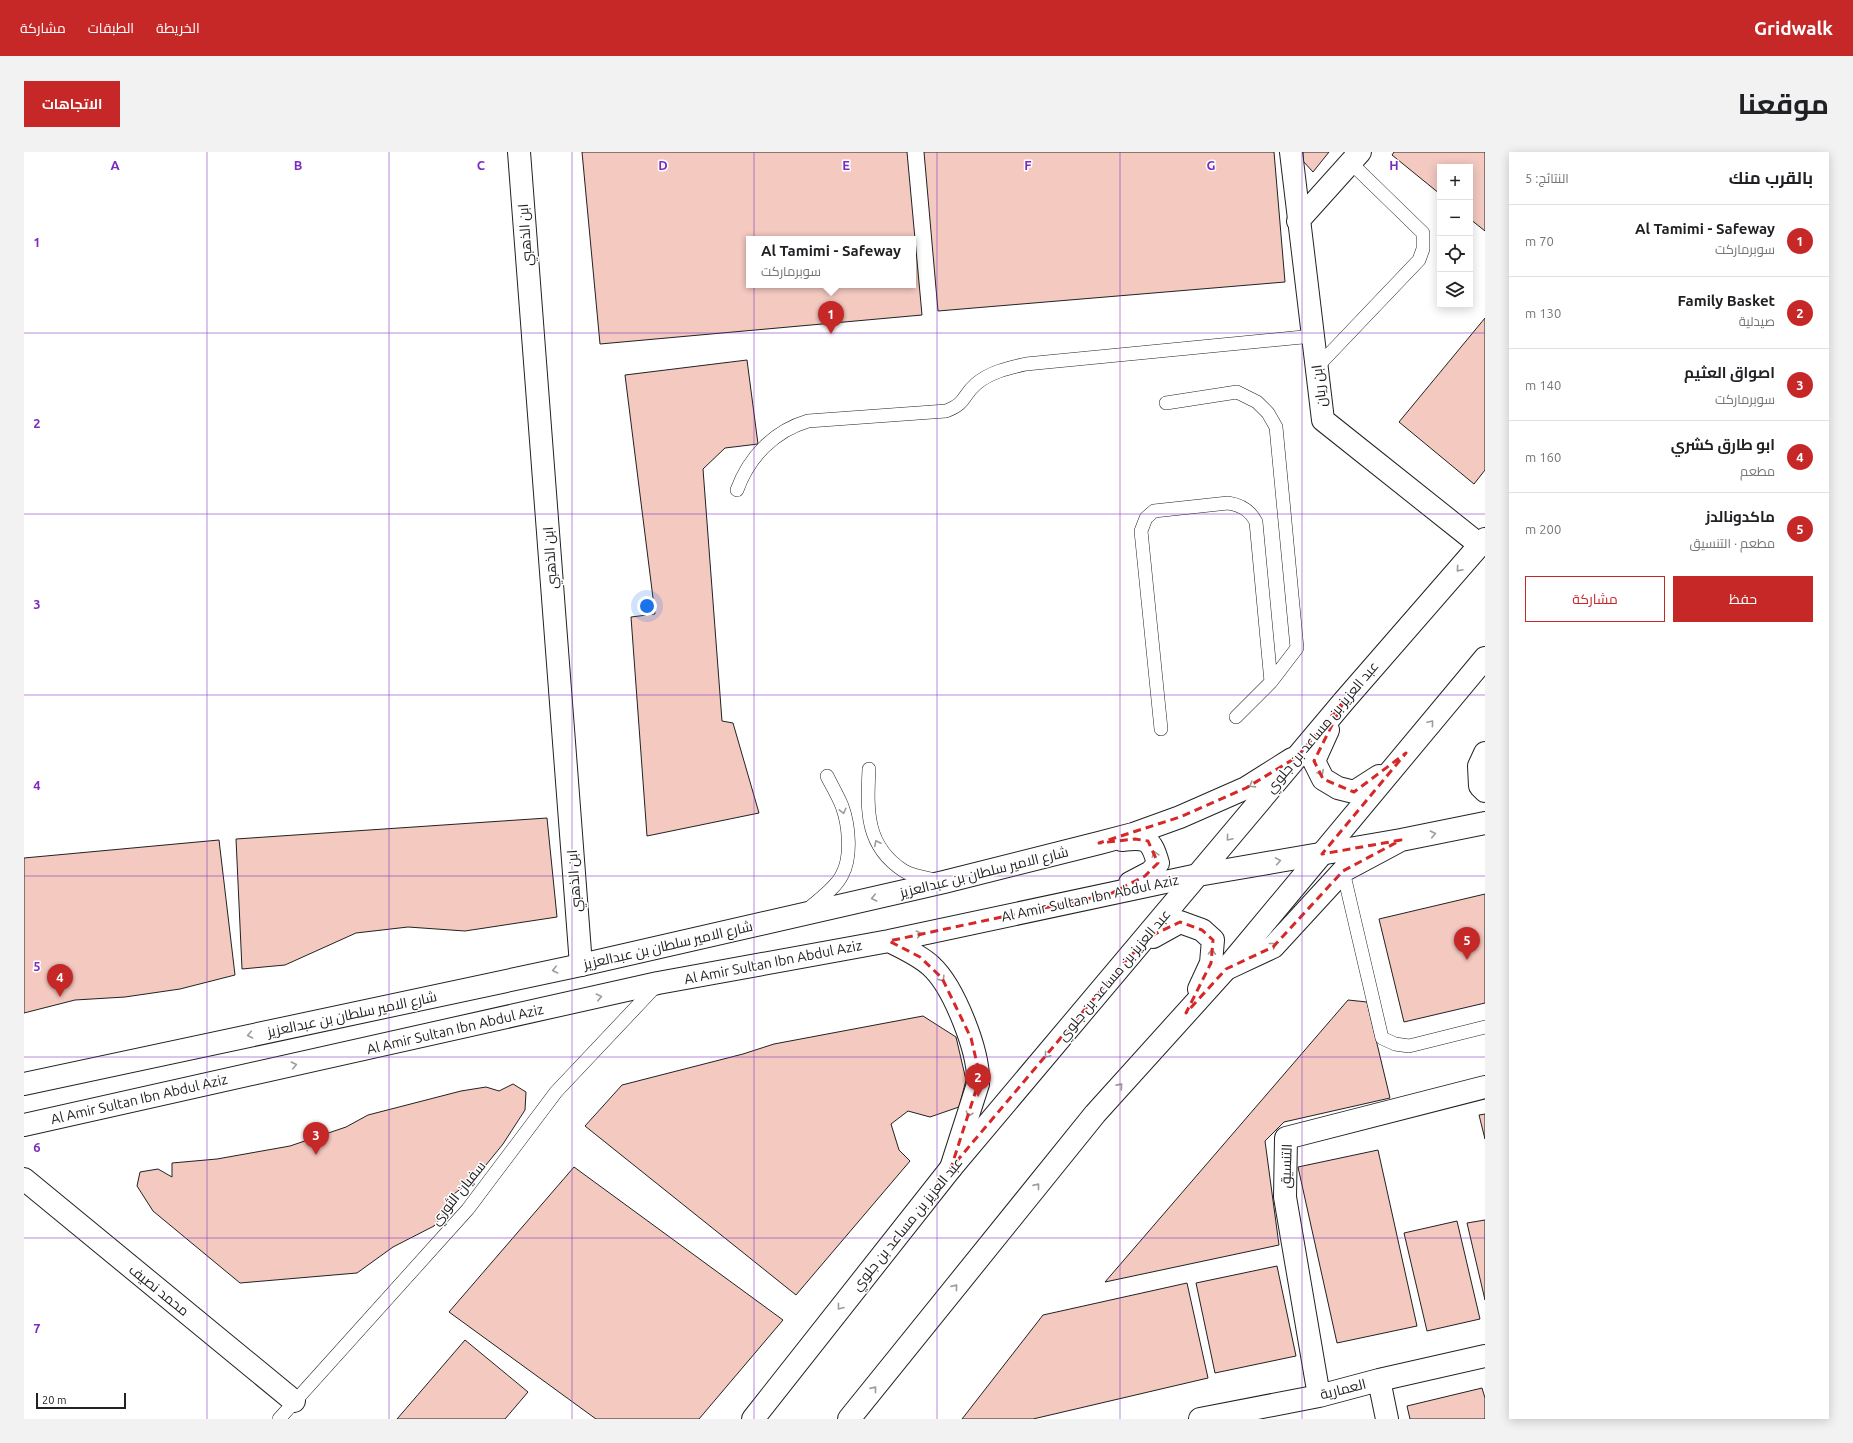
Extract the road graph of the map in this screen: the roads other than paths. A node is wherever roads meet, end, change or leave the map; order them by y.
1 (518, 152) edge
2 (1291, 152) edge
3 (1355, 157) edge
4 (1298, 222) junction
5 (1313, 336) junction
6 (1317, 367) junction
7 (1166, 403) dead end
8 (737, 490) dead end
9 (1483, 542) edge
10 (1485, 658) edge
11 (1271, 682) junction
12 (1344, 701) junction
13 (1236, 717) dead end
14 (1161, 729) dead end
15 (1406, 753) junction
16 (1485, 753) edge
17 (1297, 757) junction
18 (869, 769) dead end
19 (827, 776) dead end
20 (1485, 791) edge
21 (1485, 823) edge
22 (1401, 840) junction
23 (1099, 844) junction
24 (1322, 854) junction
25 (1343, 870) junction
26 (1198, 875) junction
27 (944, 882) junction
28 (1110, 894) junction
29 (799, 916) junction
30 (889, 941) junction
31 (1129, 957) junction
32 (581, 965) junction
33 (1226, 969) junction
34 (658, 983) junction
35 (1186, 1013) junction
36 (1485, 1027) edge
37 (24, 1084) edge
38 (1485, 1086) edge
39 (24, 1125) edge
40 (950, 1168) junction
41 (24, 1179) edge
42 (1485, 1356) edge
43 (1379, 1380) junction
44 (1319, 1396) junction
45 (294, 1402) junction
46 (279, 1419) edge
47 (753, 1419) edge
48 (849, 1419) edge
49 (1200, 1419) edge
50 (1387, 1419) edge

1 - 32 street, ابن الذهبي
2 - 4 street, ابن ريان
3 - 4 street
3 - 6 lane
4 - 5 street, ابن ريان
5 - 6 street, ابن ريان
5 - 8 lane
6 - 9 street, ابن ريان
7 - 11 lane
9 -> 12 street, عبد العزيز بن مساعد بن جلوي
15 -> 10 street
11 - 13 lane
11 - 14 lane
12 -> 15 street
12 - 17 street, عبد العزيز بن مساعد بن جلوي
15 - 24 street
16 - 20 street
17 -> 23 street, شارع الامير سلطان بن عبدالعزيز
17 -> 26 street, عبد العزيز بن مساعد بن جلوي
27 -> 18 lane
19 -> 29 lane
22 -> 21 street
22 - 24 street, Al Amir Sultan Ibn Abdul Aziz
22 - 25 street
23 - 27 street, شارع الامير سلطان بن عبدالعزيز
28 -> 23 street
26 -> 24 street, Al Amir Sultan Ibn Abdul Aziz
24 - 33 street
33 -> 25 street
25 - 36 lane
26 - 28 street, Al Amir Sultan Ibn Abdul Aziz
26 - 31 street, عبد العزيز بن مساعد بن جلوي
27 -> 29 street, شارع الامير سلطان بن عبدالعزيز
30 -> 28 street, Al Amir Sultan Ibn Abdul Aziz
29 - 32 street, شارع الامير سلطان بن عبدالعزيز
30 - 34 street, Al Amir Sultan Ibn Abdul Aziz
30 -> 40 street
35 -> 31 street
31 -> 40 street, عبد العزيز بن مساعد بن جلوي
32 -> 37 street, شارع الامير سلطان بن عبدالعزيز
33 - 35 street
39 -> 34 street, Al Amir Sultan Ibn Abdul Aziz
34 - 45 lane, سفيان الثوري
48 -> 35 street
38 - 44 street, التنسيق
40 -> 47 street, عبد العزيز بن مساعد بن جلوي
41 - 45 street, محمد نصيف
42 - 43 street, العمارية
43 - 44 street, العمارية
43 - 50 street
44 - 49 street, العمارية
45 - 46 lane, سفيان الثوري

